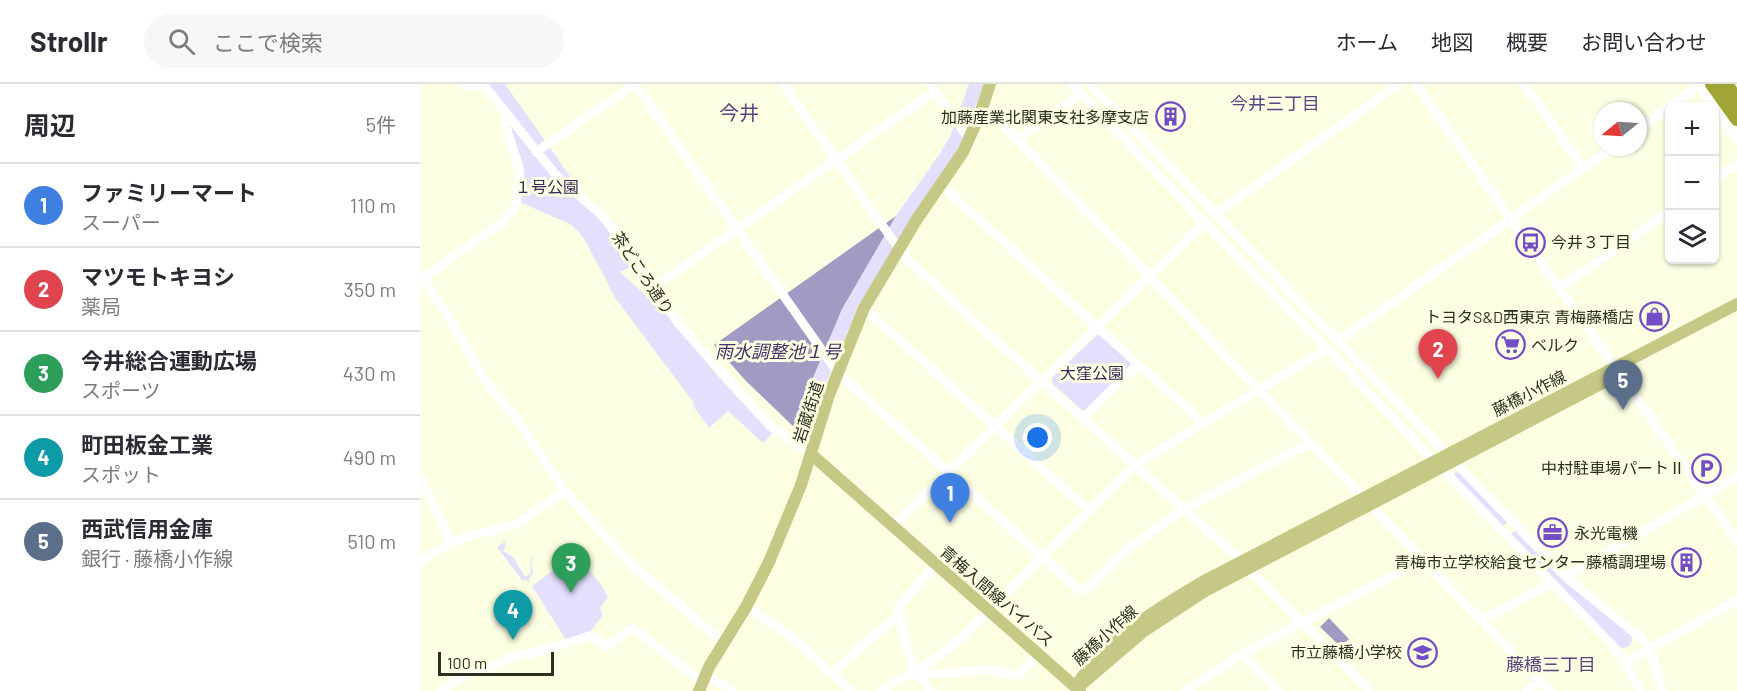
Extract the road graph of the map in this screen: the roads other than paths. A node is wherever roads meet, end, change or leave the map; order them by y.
1 (462, 84) edge
2 (483, 84) edge
3 (783, 84) edge
4 (990, 84) edge
5 (1071, 84) edge
6 (1399, 84) edge
7 (1416, 84) edge
8 (1524, 84) edge
9 (1726, 84) edge
10 (1093, 85) edge
11 (1703, 85) edge
12 (932, 87) edge
13 (1081, 94) junction
14 (1737, 100) edge
15 (1678, 102) edge
16 (1712, 102) edge
17 (983, 104) junction
18 (1665, 111) edge
19 (506, 114) junction
20 (1719, 114) edge
21 (1737, 119) edge
22 (1647, 124) edge
23 (1737, 139) edge
24 (969, 140) junction
25 (1017, 140) junction
26 (1150, 145) junction
27 (536, 152) junction
28 (1140, 155) junction
29 (1600, 156) edge
30 (837, 160) junction
31 (1737, 164) edge
32 (1583, 168) junction
33 (1719, 176) edge
34 (940, 185) junction
35 (1215, 214) junction
36 (1665, 214) edge
37 (1510, 219) junction
38 (1204, 223) junction
39 (738, 229) junction
40 (899, 249) junction
41 (1150, 276) junction
42 (1276, 277) junction
43 (421, 278) edge
44 (1266, 286) junction
45 (654, 287) junction
46 (1560, 288) junction
47 (1737, 304) edge
48 (864, 308) junction
49 (1737, 313) edge
50 (1098, 327) junction
51 (1338, 341) junction
52 (1326, 348) junction
53 (1138, 364) junction
54 (1617, 371) junction
55 (838, 373) junction
56 (1042, 381) junction
57 (1259, 390) junction
58 (1385, 390) junction
59 (1375, 399) junction
60 (1083, 418) junction
61 (1203, 423) junction
62 (995, 426) junction
63 (1310, 443) junction
64 (811, 454) junction
65 (1450, 458) junction
66 (1437, 464) junction
67 (1136, 465) junction
68 (948, 472) junction
69 (1737, 476) edge
70 (420, 478) edge
71 (565, 491) junction
72 (1705, 495) junction
73 (1367, 501) junction
74 (1184, 509) junction
75 (1089, 511) junction
76 (893, 526) junction
77 (1737, 541) edge
78 (452, 544) junction
79 (1042, 558) junction
80 (1424, 560) junction
81 (420, 563) edge
82 (1245, 564) junction
83 (936, 565) junction
84 (1566, 577) junction
85 (1552, 583) junction
86 (1737, 600) edge
87 (746, 607) junction
88 (988, 609) junction
89 (900, 614) junction
90 (1482, 620) junction
91 (1303, 623) junction
92 (724, 644) junction
93 (1650, 648) junction
94 (1038, 654) junction
95 (1242, 654) junction
96 (1625, 663) junction
97 (832, 672) junction
98 (917, 672) junction
99 (1540, 681) junction
100 (702, 682) edge
101 (1078, 689) edge
102 (441, 691) edge
103 (732, 691) edge
104 (851, 691) edge
105 (881, 691) edge
106 (931, 691) edge
107 (1187, 691) edge
108 (1278, 691) edge
109 (1370, 691) edge
110 (1526, 691) edge
111 (1550, 691) edge
112 (1641, 691) edge
113 (1662, 691) edge

1 - 2 street
2 - 19 street, 茶どころ通り
3 - 30 street
4 - 17 main road, 岩蔵街道
5 - 13 street
6 - 35 street
7 - 37 street
8 - 32 street
9 - 14 highway
10 - 26 street
11 - 15 street
11 - 16 street
11 - 21 highway
12 - 24 street
12 - 30 street
13 - 25 street
13 - 28 street
17 - 24 main road, 岩蔵街道
17 - 25 street
18 - 22 street
19 - 27 street, 茶どころ通り
19 - 43 street
20 - 23 street
24 - 34 main road, 岩蔵街道
25 - 41 street
26 - 28 street
26 - 35 street
27 - 39 street
27 - 45 street, 茶どころ通り
28 - 38 street
29 - 32 street
30 - 39 street
30 - 40 street
31 - 33 street
32 - 37 street
34 - 40 main road, 岩蔵街道
34 - 50 street
35 - 42 street
36 - 46 street
37 - 46 street
37 - 51 street
38 - 41 street
38 - 44 street
39 - 45 street
39 - 55 street
40 - 48 main road, 岩蔵街道
40 - 56 street
41 - 50 street
41 - 57 street
42 - 44 street
42 - 51 street
43 - 71 street
44 - 52 street
45 - 64 street, 茶どころ通り
46 - 54 street
47 - 54 main road, 藤橋小作線
48 - 55 main road, 岩蔵街道
48 - 62 street
49 - 54 main road, 藤橋小作線
50 - 53 street
50 - 56 street
51 - 58 street
52 - 57 street
52 - 59 street
53 - 60 street
53 - 61 street
54 - 65 main road, 藤橋小作線
54 - 72 street
55 - 64 main road, 岩蔵街道
55 - 68 street
56 - 60 street
56 - 62 street
57 - 61 street
57 - 63 street
58 - 59 street
58 - 65 street
59 - 66 street
60 - 67 street
61 - 67 street
62 - 68 street
62 - 75 street
63 - 73 street
63 - 74 street
64 - 76 main road, 青梅入間線バイパス
64 - 87 main road, 岩蔵街道
65 - 66 main road, 藤橋小作線
65 - 84 street
66 - 73 main road, 藤橋小作線
66 - 85 street
67 - 74 street
67 - 75 street
68 - 76 street
68 - 79 street
69 - 72 street
70 - 78 street
71 - 78 street
71 - 92 street
72 - 77 street
72 - 84 street
73 - 80 street
73 - 82 main road, 藤橋小作線
74 - 79 street
74 - 82 street
75 - 79 street
76 - 83 main road, 青梅入間線バイパス
78 - 81 street
79 - 88 street
80 - 90 street
80 - 91 street
82 - 91 street
82 - 101 main road, 藤橋小作線
83 - 88 main road, 青梅入間線バイパス
83 - 89 street
84 - 93 street
85 - 90 street
85 - 96 street
86 - 93 street
87 - 92 main road, 岩蔵街道
87 - 97 street
88 - 94 main road, 青梅入間線バイパス
88 - 98 street
89 - 97 street
89 - 98 street
90 - 99 street
91 - 95 street
91 - 109 street
92 - 100 main road, 岩蔵街道
93 - 96 street
93 - 113 street
94 - 98 street
94 - 101 main road, 青梅入間線バイパス
95 - 107 street
95 - 108 street
96 - 112 street
97 - 104 street
98 - 105 street
98 - 106 street
99 - 110 street
99 - 111 street
100 - 102 street
100 - 103 street

